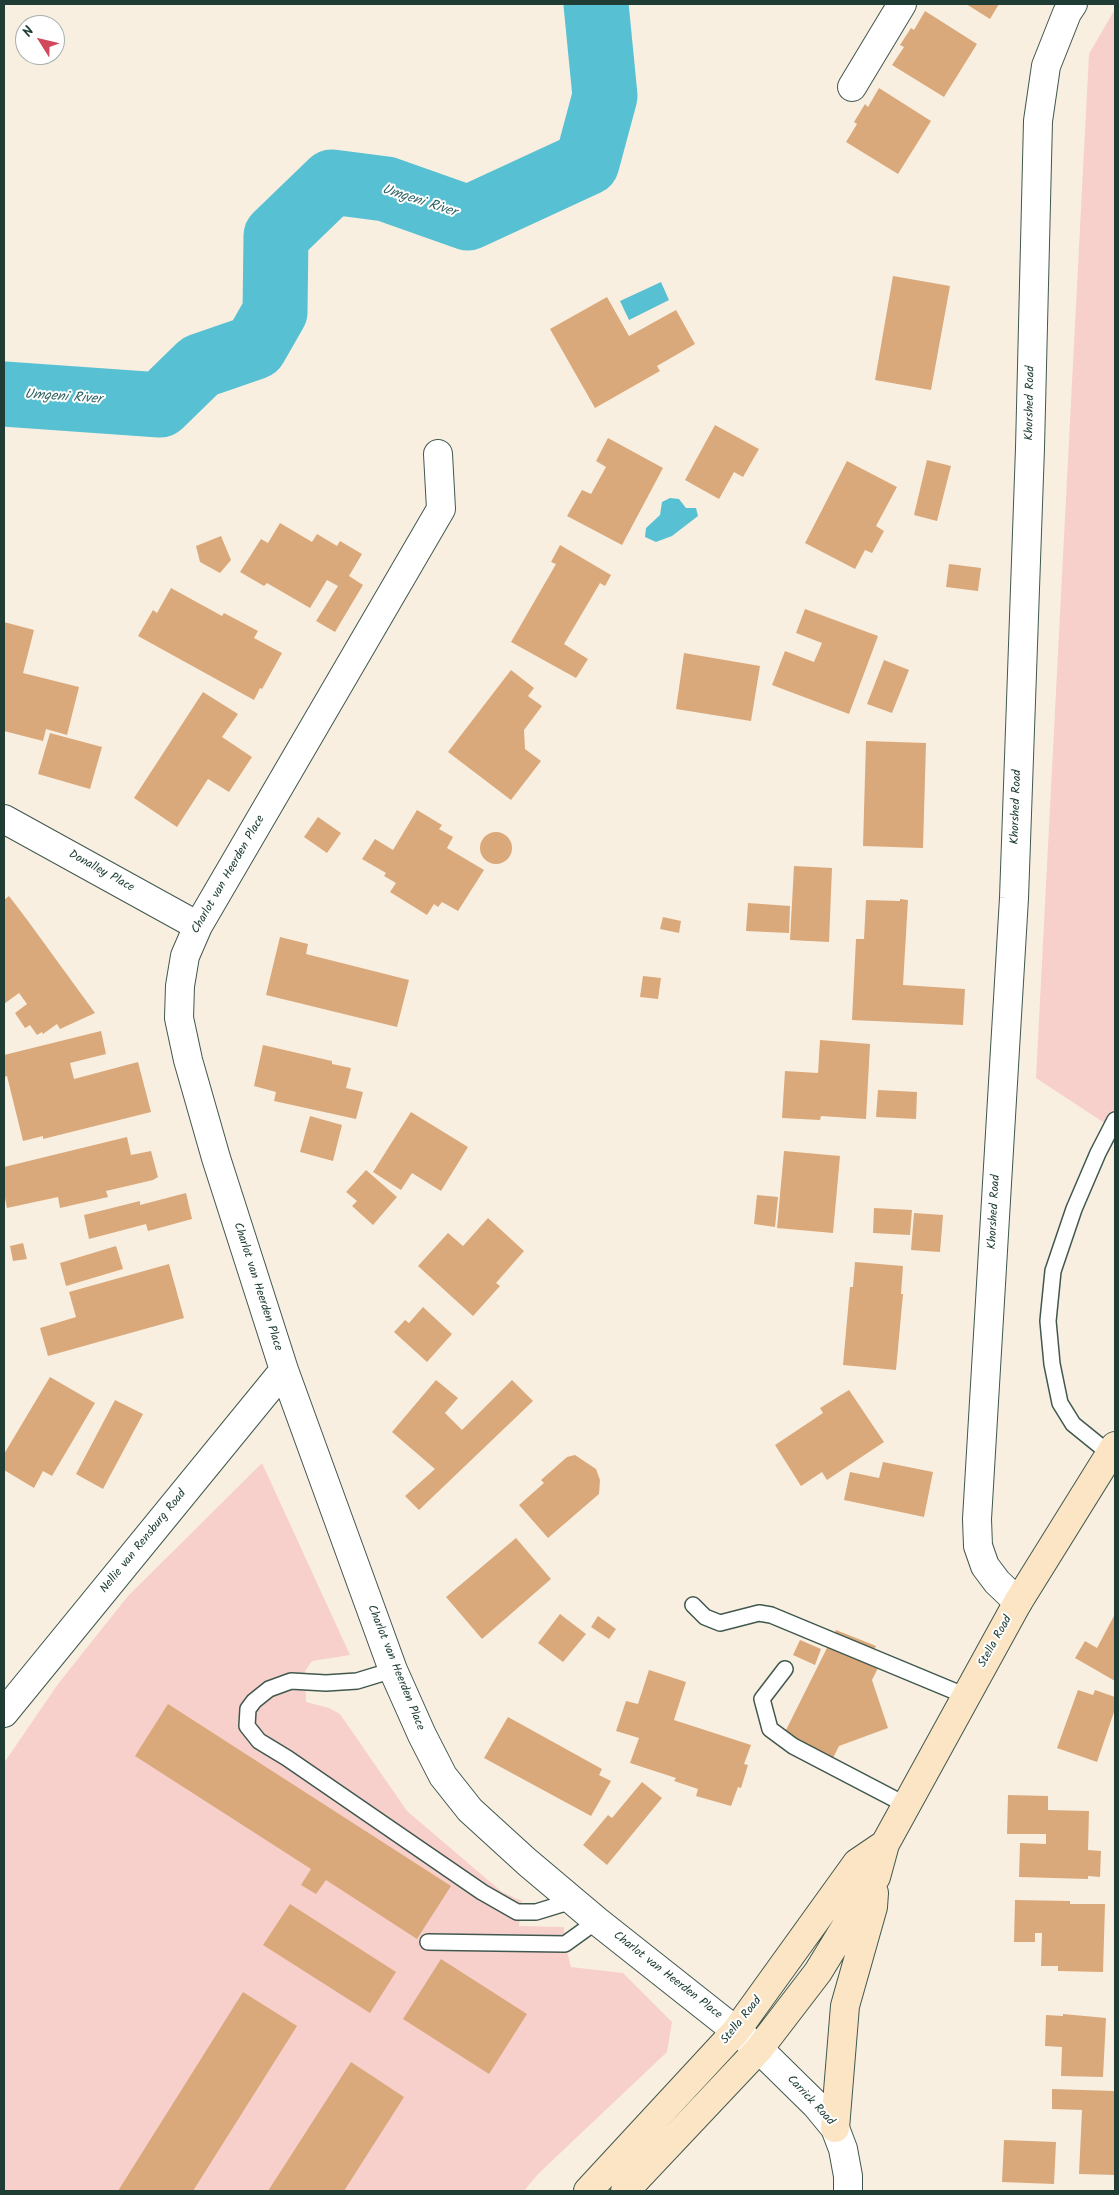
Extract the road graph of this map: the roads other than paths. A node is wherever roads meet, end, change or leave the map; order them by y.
1 (902, 4) edge
2 (1073, 4) edge
3 (852, 87) dead end
4 (438, 454) dead end
5 (4, 819) edge
6 (198, 926) junction
7 (1115, 1120) edge
8 (284, 1370) junction
9 (1112, 1450) edge
10 (1018, 1602) junction
11 (693, 1605) dead end
12 (785, 1669) dead end
13 (393, 1670) junction
14 (966, 1696) junction
15 (4, 1714) edge
16 (906, 1805) junction
17 (885, 1844) junction
18 (876, 1877) junction
19 (572, 1901) junction
20 (597, 1921) junction
21 (428, 1942) dead end
22 (736, 2031) junction
23 (760, 2049) junction
24 (835, 2128) junction
25 (588, 2191) edge
26 (625, 2191) edge
27 (848, 2191) edge

1 - 3 street
2 - 10 street, Khorshed Road
4 - 6 street, Charlot van Heerden Place
5 - 6 street, Donalley Place
6 - 8 street, Charlot van Heerden Place
7 - 9 lane
8 - 13 street, Charlot van Heerden Place
8 - 15 street, Nellie van Rensburg Road
9 - 10 main road, Stella Road
10 - 14 main road, Stella Road
11 - 14 lane
12 - 16 lane
13 - 19 street, Charlot van Heerden Place
13 - 19 lane
14 - 16 main road, Stella Road
16 - 17 main road, Stella Road
17 - 18 main road, Stella Road
17 - 22 main road, Stella Road
18 - 23 main road, Stella Road
18 - 24 main road
19 - 20 street, Charlot van Heerden Place
20 - 21 lane
20 - 22 street, Charlot van Heerden Place
22 - 23 street, Charlot van Heerden Place
22 - 25 main road, Stella Road
23 - 24 street, Carrick Road
23 - 26 main road, Stella Road
24 - 27 street, Carrick Road

